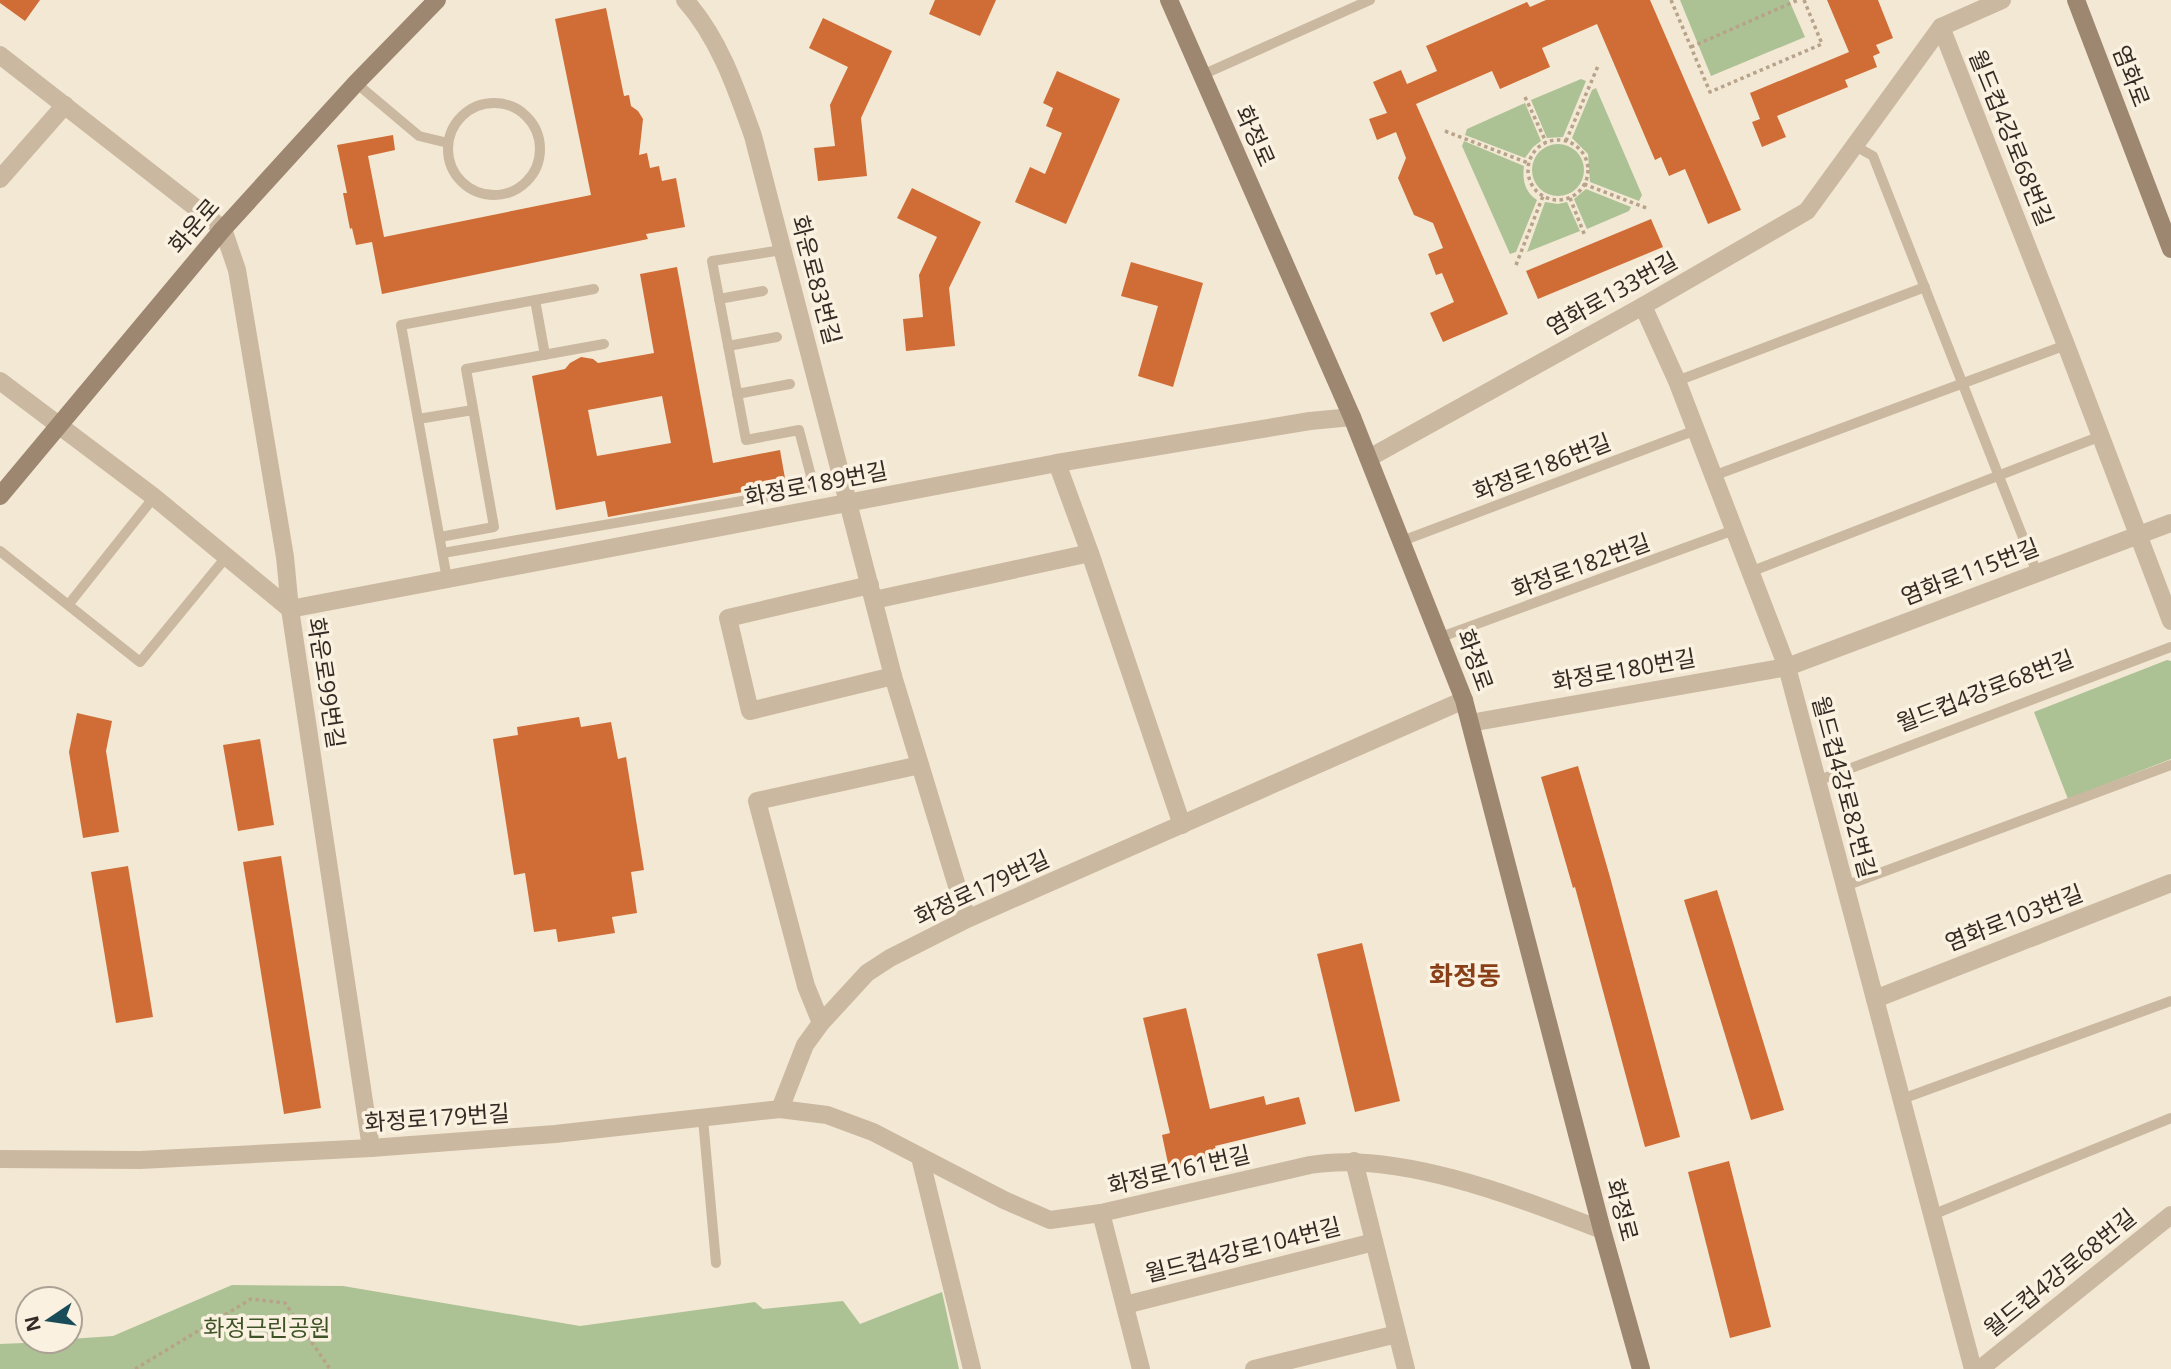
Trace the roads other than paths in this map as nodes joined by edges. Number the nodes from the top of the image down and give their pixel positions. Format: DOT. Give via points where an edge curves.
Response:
graph roads {
  1 [pos="437,0"];
  2 [pos="685,0"];
  3 [pos="1169,0"];
  4 [pos="1370,0"];
  5 [pos="2002,0"];
  6 [pos="2076,0"];
  7 [pos="1941,27"];
  8 [pos="0,55"];
  9 [pos="1202,75"];
  10 [pos="356,83"];
  11 [pos="65,105"];
  12 [pos="448,143"];
  13 [pos="1855,146"];
  14 [pos="0,179"];
  15 [pos="223,229"];
  16 [pos="2171,249"];
  17 [pos="782,250"];
  18 [pos="1925,286"];
  19 [pos="594,289"];
  20 [pos="763,291"];
  21 [pos="719,299"];
  22 [pos="535,300"];
  23 [pos="1643,306"];
  24 [pos="777,337"];
  25 [pos="604,344"];
  26 [pos="2066,345"];
  27 [pos="728,346"];
  28 [pos="545,355"];
  29 [pos="0,381"];
  30 [pos="1677,381"];
  31 [pos="1964,383"];
  32 [pos="790,384"];
  33 [pos="737,394"];
  34 [pos="473,410"];
  35 [pos="1352,417"];
  36 [pos="418,419"];
  37 [pos="58,425"];
  38 [pos="1696,430"];
  39 [pos="2101,436"];
  40 [pos="1369,458"];
  41 [pos="1057,463"];
  42 [pos="1713,475"];
  43 [pos="1999,475"];
  44 [pos="0,496"];
  45 [pos="154,497"];
  46 [pos="849,503"];
  47 [pos="2171,523"];
  48 [pos="1734,530"];
  49 [pos="2138,535"];
  50 [pos="440,537"];
  51 [pos="1402,541"];
  52 [pos="0,551"];
  53 [pos="1090,553"];
  54 [pos="443,554"];
  55 [pos="227,556"];
  56 [pos="1750,572"];
  57 [pos="2037,573"];
  58 [pos="447,579"];
  59 [pos="872,593"];
  60 [pos="69,604"];
  61 [pos="290,610"];
  62 [pos="2171,621"];
  63 [pos="1441,637"];
  64 [pos="2171,648"];
  65 [pos="1787,667"];
  66 [pos="893,677"];
  67 [pos="1464,700"];
  68 [pos="1470,723"];
  69 [pos="920,765"];
  70 [pos="2171,765"];
  71 [pos="1817,781"];
  72 [pos="1182,825"];
  73 [pos="2171,883"];
  74 [pos="1845,887"];
  75 [pos="967,919"];
  76 [pos="1875,999"];
  77 [pos="2171,1001"];
  78 [pos="821,1023"];
  79 [pos="1902,1099"];
  80 [pos="780,1109"];
  81 [pos="2171,1118"];
  82 [pos="703,1119"];
  83 [pos="371,1147"];
  84 [pos="920,1157"];
  85 [pos="0,1159"];
  86 [pos="1354,1161"];
  87 [pos="1101,1213"];
  88 [pos="1932,1215"];
  89 [pos="2171,1216"];
  90 [pos="1602,1230"];
  91 [pos="1374,1242"];
  92 [pos="716,1263"];
  93 [pos="1125,1305"];
  94 [pos="1397,1334"];
  95 [pos="972,1369"];
  96 [pos="1141,1369"];
  97 [pos="1254,1369"];
  98 [pos="1406,1369"];
  99 [pos="1640,1369"];
  100 [pos="1973,1369"];
  101 [pos="1980,1369"];
  1 -- 10 [label="street, 화운로"];
  2 -- 17 [label="street, 화운로83번길" via="734,83 753,136"];
  3 -- 9 [label="street, 화정로"];
  4 -- 9 [label="lane"];
  5 -- 7 [label="street"];
  6 -- 16 [label="street, 염화로"];
  7 -- 13 [label="street, 염화로133번길"];
  7 -- 26 [label="street, 월드컵4강로68번길"];
  8 -- 11 [label="street"];
  9 -- 35 [label="street, 화정로"];
  10 -- 12 [label="lane" via="419,136"];
  10 -- 15 [label="street, 화운로"];
  11 -- 14 [label="street"];
  11 -- 15 [label="street"];
  12 -- 12 [label="lane" via="449,159 465,186 495,196 524,186 540,159 540,143 530,119 508,105 481,104 469,110 459,119"];
  13 -- 18 [label="lane" via="1873,156"];
  13 -- 23 [label="street, 염화로133번길" via="1807,211"];
  15 -- 37 [label="street, 화운로"];
  15 -- 61 [label="street, 화운로99번길" via="237,270"];
  17 -- 21 [label="lane" via="712,261"];
  17 -- 46 [label="street, 화운로83번길"];
  18 -- 30 [label="lane"];
  18 -- 31 [label="lane"];
  19 -- 22 [label="lane"];
  20 -- 21 [label="lane"];
  21 -- 27 [label="lane"];
  22 -- 28 [label="lane"];
  22 -- 36 [label="lane" via="401,326"];
  23 -- 30 [label="street, 월드컵4강로82번길"];
  23 -- 40 [label="street, 염화로133번길"];
  24 -- 27 [label="lane"];
  25 -- 28 [label="lane"];
  26 -- 31 [label="lane"];
  26 -- 39 [label="street, 월드컵4강로68번길"];
  27 -- 33 [label="lane"];
  28 -- 34 [label="lane" via="466,369"];
  29 -- 37 [label="street"];
  30 -- 38 [label="street, 월드컵4강로82번길"];
  31 -- 42 [label="lane"];
  31 -- 43 [label="lane"];
  32 -- 33 [label="lane"];
  33 -- 54 [label="lane" via="746,440 799,430 811,476 806,488"];
  34 -- 36 [label="lane"];
  34 -- 50 [label="lane" via="494,527"];
  35 -- 40 [label="street, 화정로"];
  35 -- 41 [label="street, 화정로189번길"];
  36 -- 50 [label="lane"];
  37 -- 44 [label="street, 화운로"];
  37 -- 45 [label="street"];
  38 -- 42 [label="street, 월드컵4강로82번길"];
  38 -- 51 [label="lane, 화정로186번길"];
  39 -- 43 [label="lane"];
  39 -- 49 [label="street, 월드컵4강로68번길"];
  40 -- 51 [label="street, 화정로"];
  41 -- 46 [label="street, 화정로189번길"];
  41 -- 53 [label="street"];
  42 -- 48 [label="street, 월드컵4강로82번길"];
  43 -- 56 [label="lane"];
  43 -- 57 [label="lane"];
  45 -- 55 [label="street"];
  45 -- 60 [label="lane"];
  46 -- 58 [label="street, 화정로189번길"];
  46 -- 59 [label="street, 화운로83번길"];
  47 -- 49 [label="street, 염화로115번길"];
  48 -- 56 [label="street, 월드컵4강로82번길"];
  48 -- 63 [label="lane, 화정로182번길"];
  49 -- 57 [label="street, 염화로115번길"];
  49 -- 62 [label="street, 월드컵4강로68번길"];
  50 -- 54 [label="lane"];
  51 -- 63 [label="street, 화정로"];
  52 -- 60 [label="lane"];
  53 -- 59 [label="street"];
  53 -- 72 [label="street"];
  54 -- 58 [label="lane"];
  55 -- 60 [label="lane" via="140,662"];
  55 -- 61 [label="street"];
  56 -- 65 [label="street, 월드컵4강로82번길"];
  57 -- 65 [label="street, 염화로115번길"];
  58 -- 61 [label="street, 화정로189번길"];
  59 -- 66 [label="street, 화운로83번길"];
  59 -- 66 [label="street" via="728,618 750,711"];
  61 -- 83 [label="street, 화운로99번길"];
  63 -- 67 [label="street, 화정로"];
  64 -- 71 [label="lane, 월드컵4강로68번길"];
  65 -- 68 [label="street, 화정로180번길"];
  65 -- 71 [label="street, 월드컵4강로82번길"];
  66 -- 69 [label="street, 화운로83번길"];
  67 -- 68 [label="street, 화정로"];
  67 -- 72 [label="street, 화정로179번길"];
  68 -- 90 [label="street, 화정로"];
  69 -- 75 [label="street, 화운로83번길"];
  69 -- 78 [label="street" via="757,801 806,986"];
  70 -- 74 [label="lane"];
  71 -- 74 [label="street, 월드컵4강로82번길"];
  72 -- 75 [label="street, 화정로179번길"];
  73 -- 76 [label="street, 염화로103번길"];
  74 -- 76 [label="street, 월드컵4강로82번길"];
  75 -- 78 [label="street, 화정로179번길" via="867,973"];
  76 -- 79 [label="street, 월드컵4강로82번길"];
  77 -- 79 [label="lane"];
  78 -- 80 [label="street, 화정로179번길" via="805,1045"];
  79 -- 88 [label="street, 월드컵4강로82번길"];
  80 -- 82 [label="street, 화정로179번길"];
  80 -- 84 [label="street, 화정로161번길" via="827,1115"];
  81 -- 88 [label="lane"];
  82 -- 83 [label="street, 화정로179번길"];
  82 -- 92 [label="lane"];
  83 -- 85 [label="street, 화정로179번길" via="140,1160"];
  84 -- 87 [label="street, 화정로161번길" via="1050,1220"];
  84 -- 95 [label="street"];
  86 -- 87 [label="street, 화정로161번길" via="1310,1165"];
  86 -- 90 [label="street, 화정로161번길" via="1439,1175"];
  86 -- 91 [label="street, 월드컵4강로104번길"];
  87 -- 93 [label="street"];
  88 -- 100 [label="street, 월드컵4강로82번길"];
  89 -- 101 [label="street, 월드컵4강로68번길"];
  90 -- 99 [label="street, 화정로"];
  91 -- 93 [label="street, 월드컵4강로104번길"];
  91 -- 94 [label="street, 월드컵4강로104번길"];
  93 -- 96 [label="street"];
  94 -- 97 [label="street"];
  94 -- 98 [label="street, 월드컵4강로104번길"];
}
